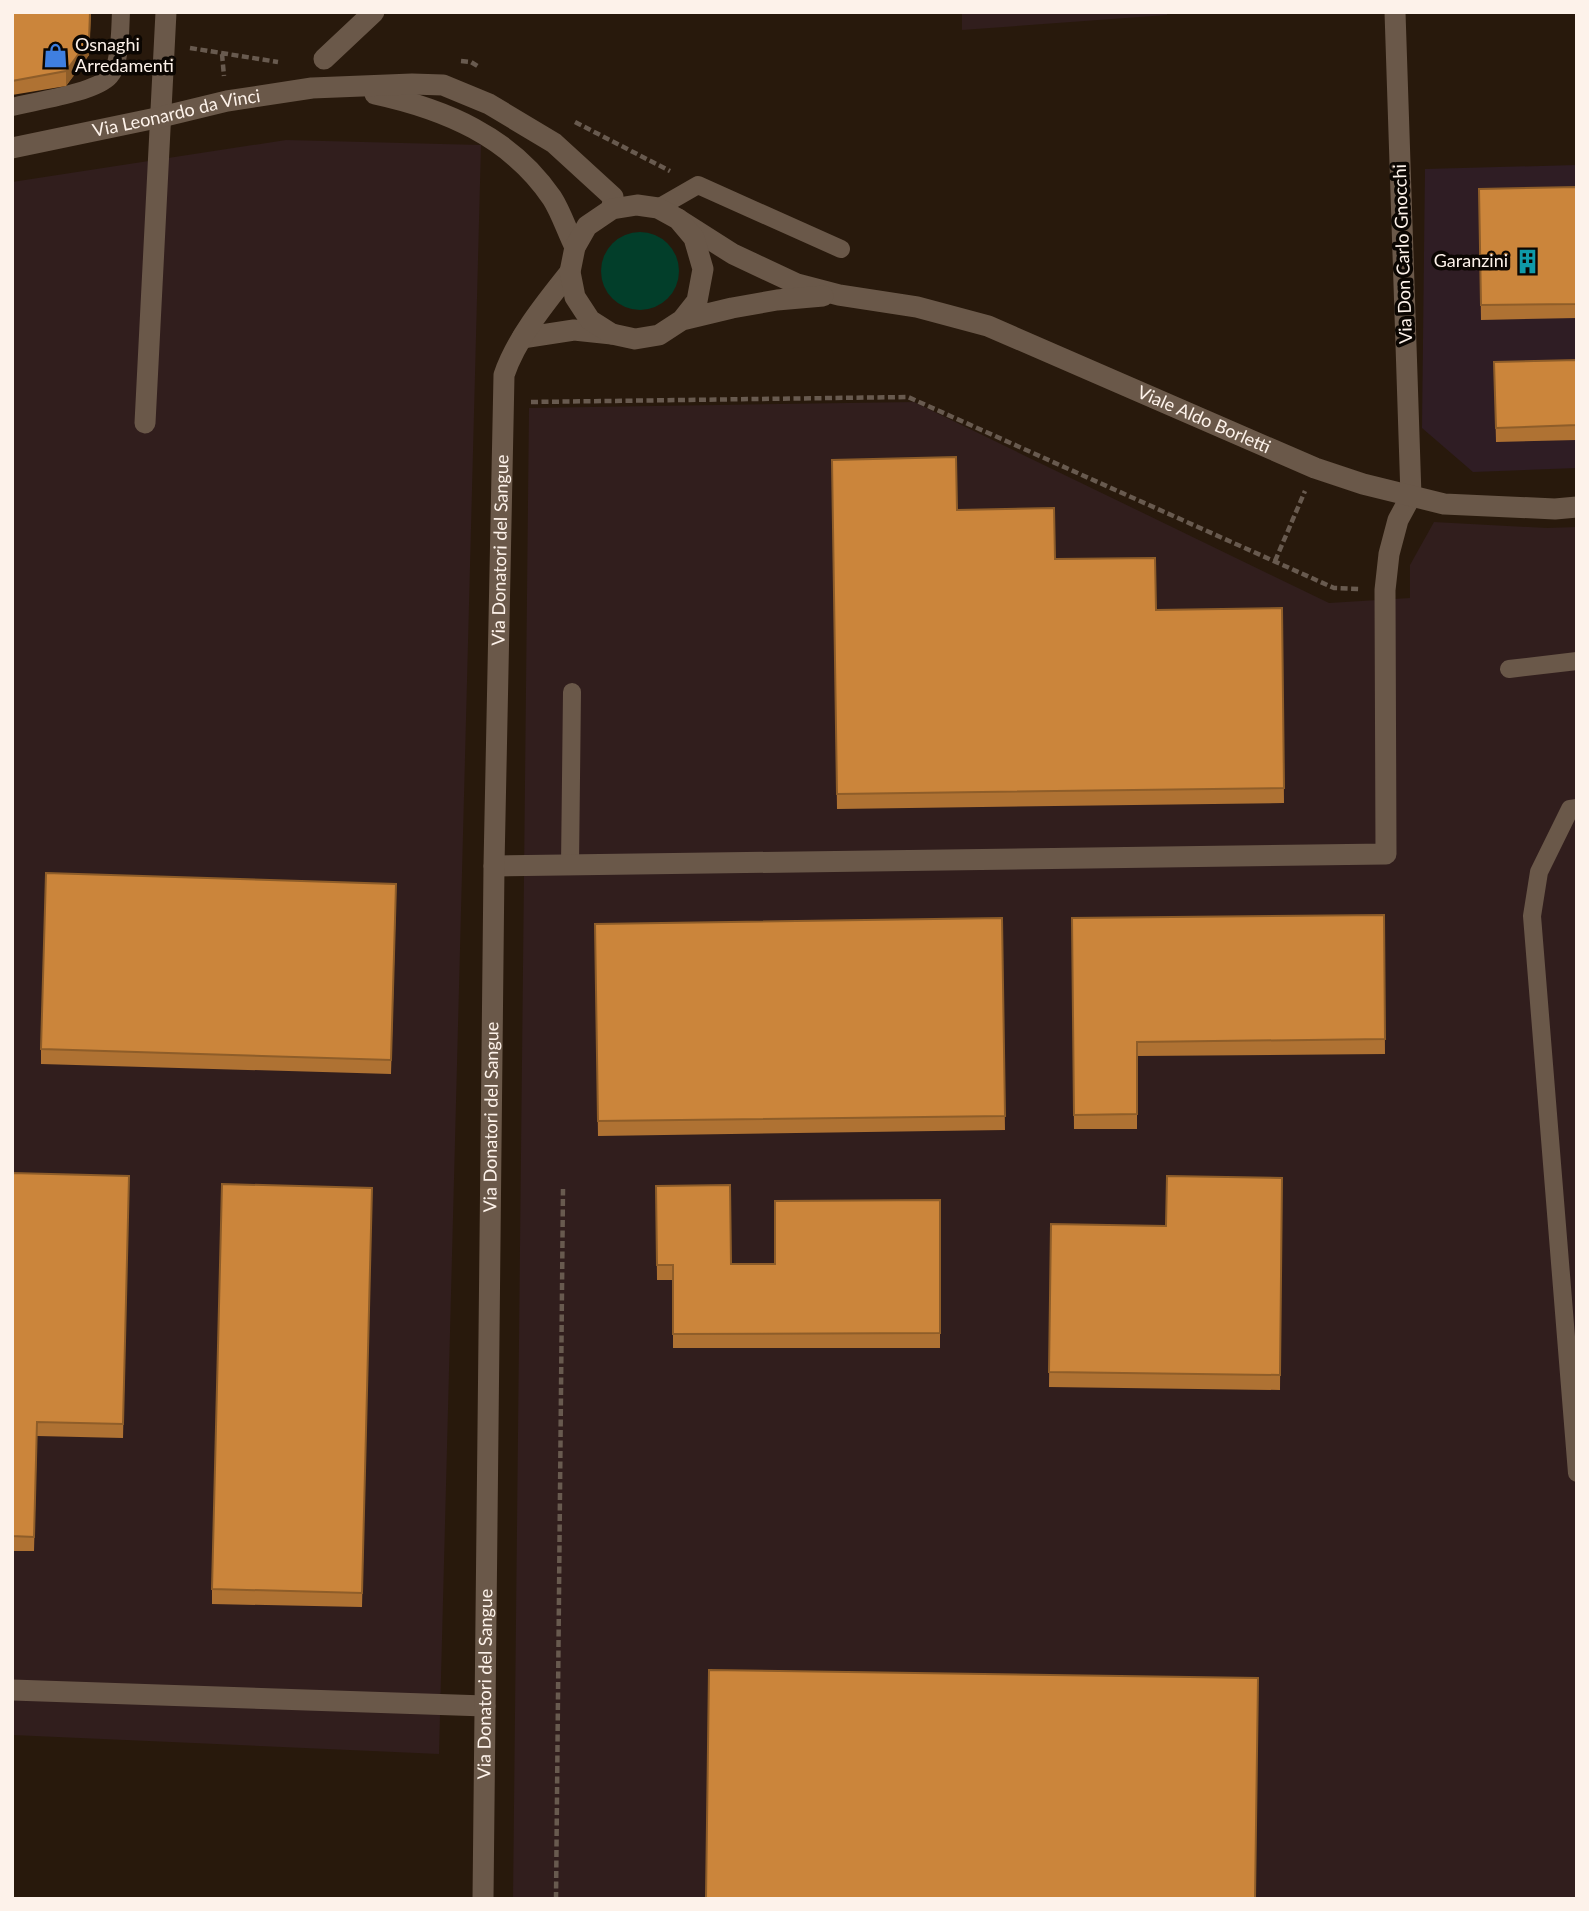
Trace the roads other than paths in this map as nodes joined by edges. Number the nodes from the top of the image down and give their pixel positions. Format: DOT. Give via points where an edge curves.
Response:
graph roads {
  1 [pos="121,12"];
  2 [pos="166,12"];
  3 [pos="374,12"];
  4 [pos="1395,12"];
  5 [pos="324,59"];
  6 [pos="342,86"];
  7 [pos="12,107"];
  8 [pos="161,117"];
  9 [pos="12,148"];
  10 [pos="657,208"];
  11 [pos="612,209"];
  12 [pos="678,219"];
  13 [pos="575,247"];
  14 [pos="841,248"];
  15 [pos="570,272"];
  16 [pos="839,295"];
  17 [pos="682,320"];
  18 [pos="612,334"];
  19 [pos="522,338"];
  20 [pos="145,423"];
  21 [pos="1411,496"];
  22 [pos="1577,507"];
  23 [pos="1577,661"];
  24 [pos="1509,669"];
  25 [pos="572,692"];
  26 [pos="1577,808"];
  27 [pos="570,865"];
  28 [pos="494,866"];
  29 [pos="1577,1473"];
  30 [pos="12,1690"];
  31 [pos="485,1706"];
  32 [pos="483,1899"];
  1 -- 7 [label="lane" via="119,54 111,76 89,89"];
  2 -- 8 [label="street"];
  3 -- 5 [label="street"];
  4 -- 21 [label="street, Via Don Carlo Gnocchi"];
  6 -- 8 [label="street, Via Leonardo da Vinci" via="227,101"];
  6 -- 11 [label="street, Via Leonardo da Vinci" via="443,85 489,104 554,143 613,197"];
  6 -- 13 [label="street, Via Leonardo da Vinci" via="402,100 487,134 547,192"];
  8 -- 9 [label="street, Via Leonardo da Vinci"];
  8 -- 20 [label="street"];
  10 -- 11 [label="street"];
  10 -- 12 [label="street"];
  10 -- 14 [label="lane" via="698,185"];
  11 -- 13 [label="street" via="587,226"];
  12 -- 16 [label="street, Viale Aldo Borletti" via="733,254 797,284"];
  12 -- 17 [label="street" via="694,238 703,269 697,301"];
  13 -- 15 [label="street"];
  15 -- 18 [label="street" via="575,297 590,320"];
  15 -- 19 [label="street, Via Donatori del Sangue"];
  16 -- 17 [label="street, Viale Aldo Borletti" via="776,300"];
  16 -- 21 [label="street, Viale Aldo Borletti" via="918,307 988,326 1315,468"];
  17 -- 18 [label="street" via="659,335 635,339"];
  18 -- 19 [label="street" via="574,330"];
  19 -- 28 [label="street, Via Donatori del Sangue" via="504,375"];
  21 -- 22 [label="street, Viale Aldo Borletti" via="1444,504"];
  21 -- 27 [label="street" via="1398,520 1385,590 1387,853"];
  23 -- 24 [label="lane"];
  25 -- 27 [label="lane"];
  26 -- 29 [label="lane" via="1570,809 1539,872 1532,916"];
  27 -- 28 [label="street"];
  28 -- 31 [label="street, Via Donatori del Sangue"];
  30 -- 31 [label="street"];
  31 -- 32 [label="street, Via Donatori del Sangue"];
}
